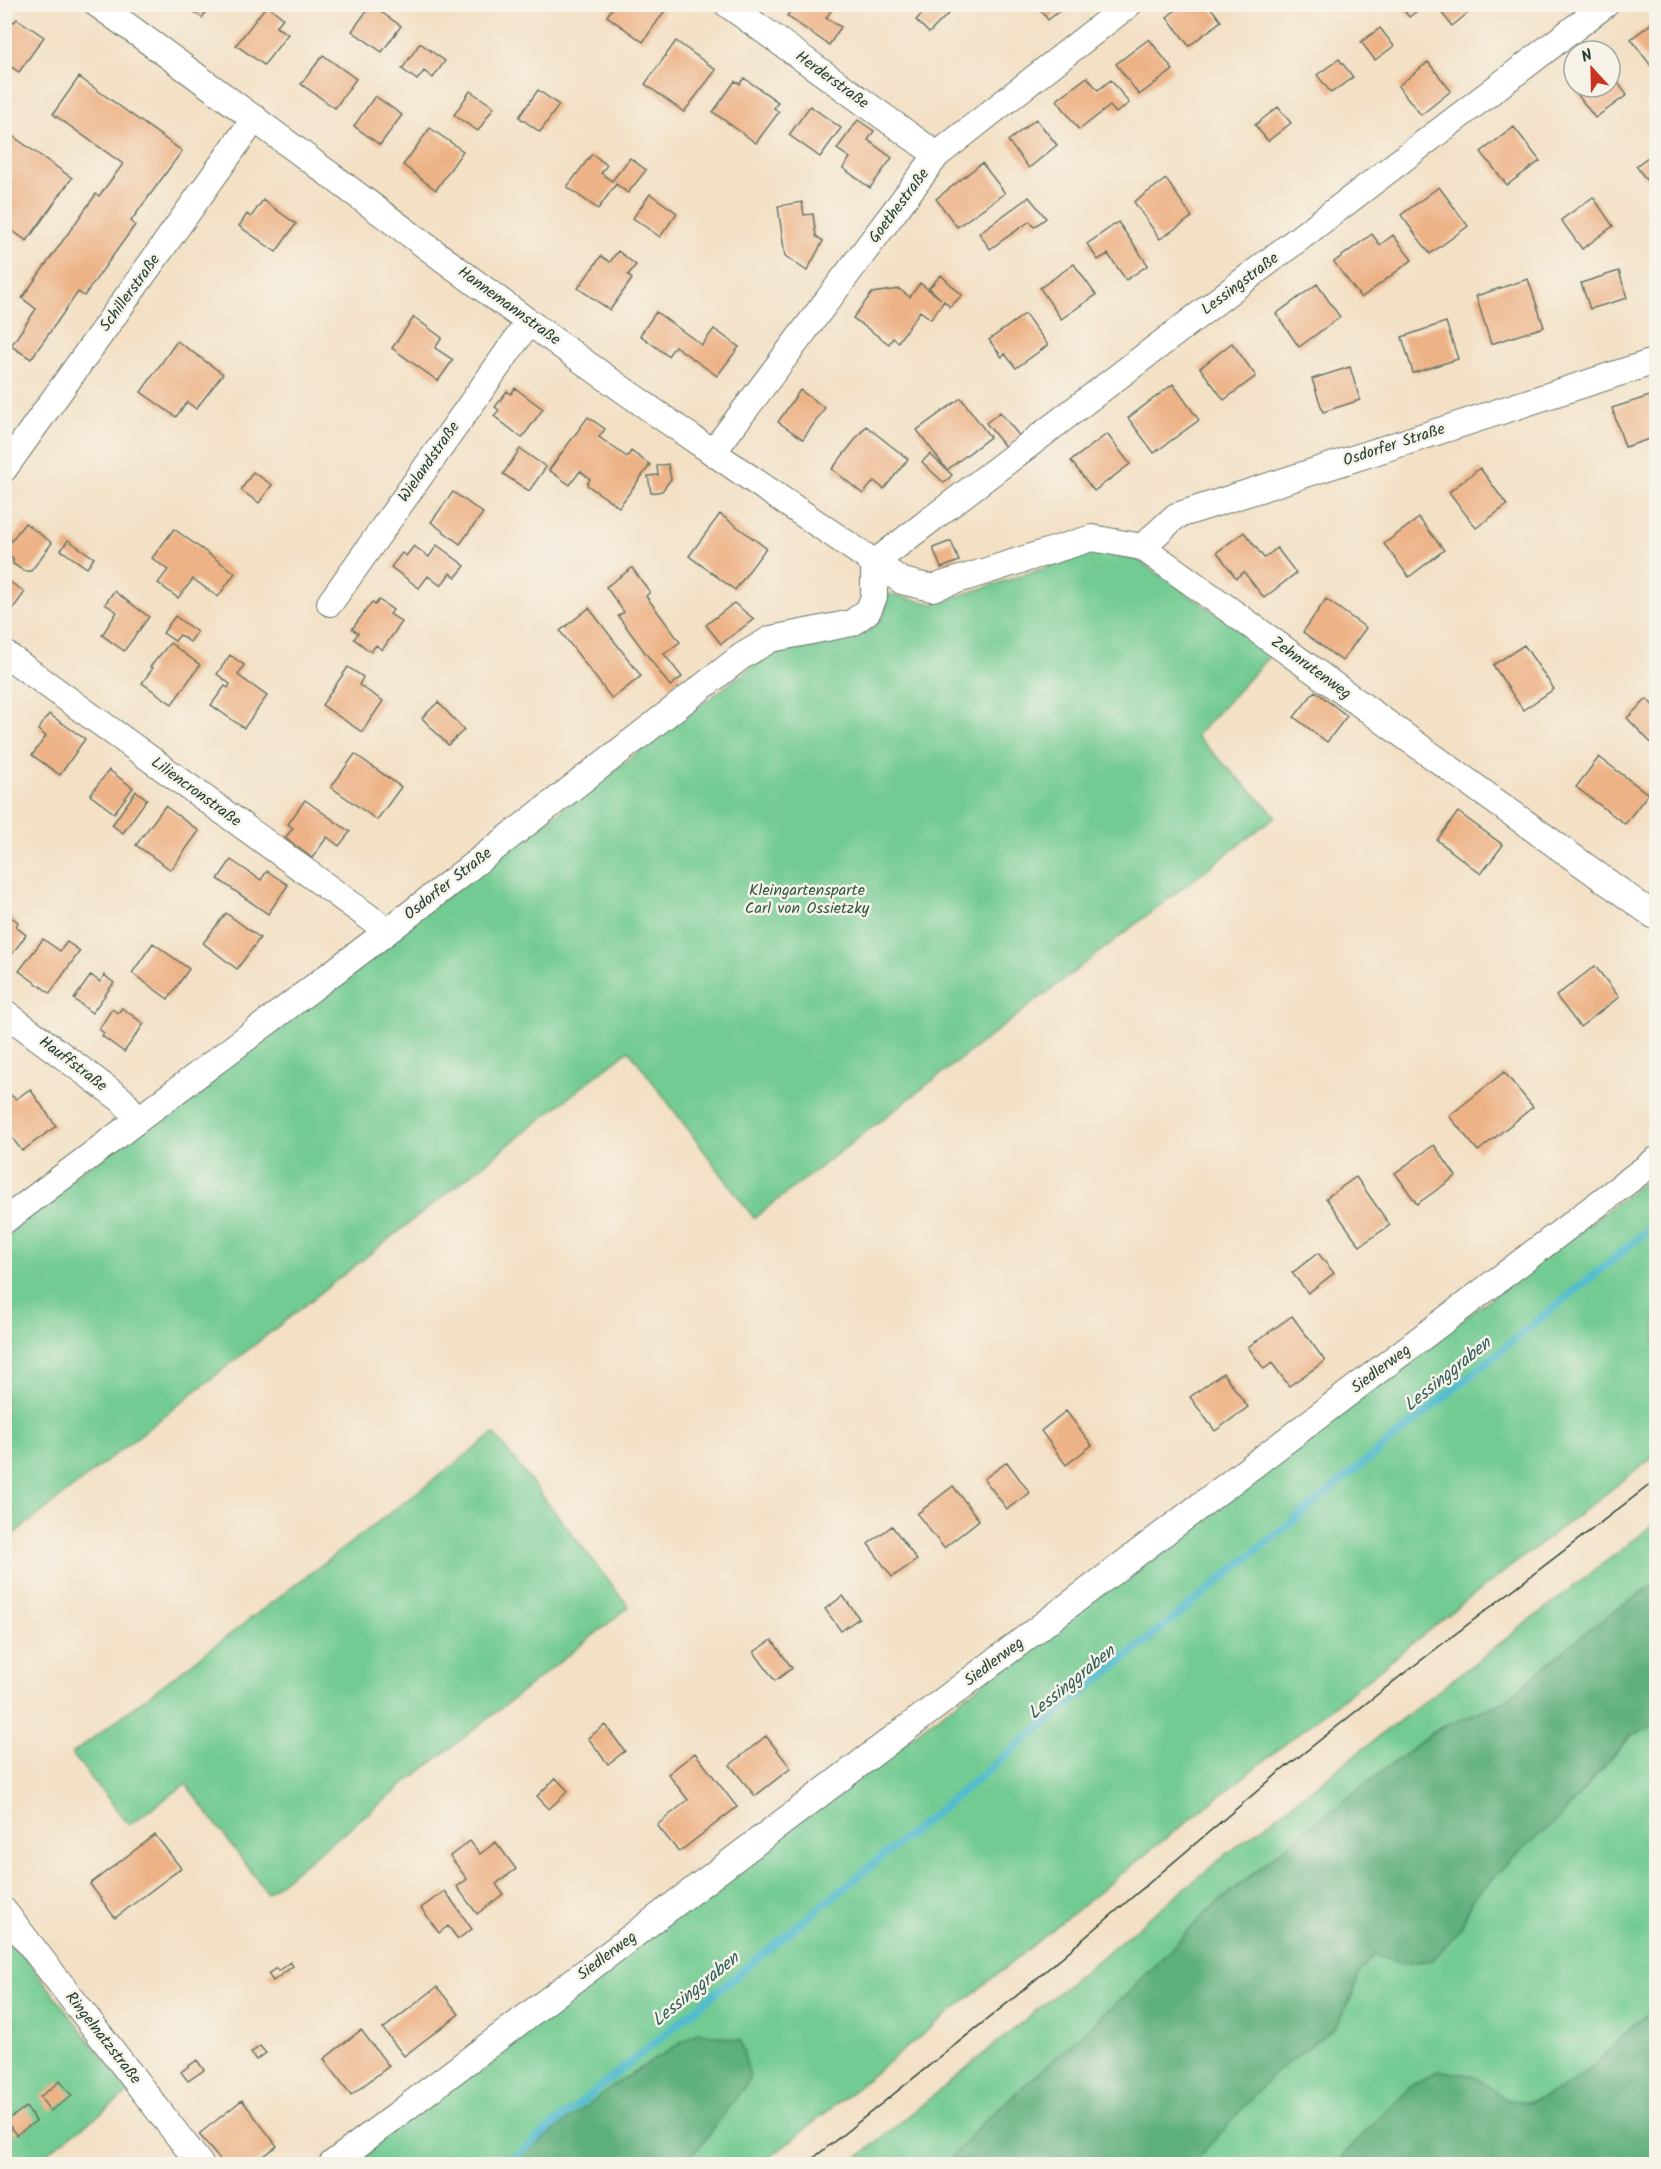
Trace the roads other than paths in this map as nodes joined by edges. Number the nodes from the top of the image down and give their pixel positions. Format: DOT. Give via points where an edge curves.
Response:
graph roads {
  1 [pos="97,4"];
  2 [pos="727,4"];
  3 [pos="1129,4"];
  4 [pos="1606,4"];
  5 [pos="255,118"];
  6 [pos="938,155"];
  7 [pos="529,322"];
  8 [pos="1656,361"];
  9 [pos="713,452"];
  10 [pos="4,469"];
  11 [pos="1142,547"];
  12 [pos="874,563"];
  13 [pos="932,588"];
  14 [pos="330,603"];
  15 [pos="4,653"];
  16 [pos="1656,917"];
  17 [pos="388,931"];
  18 [pos="4,1012"];
  19 [pos="138,1119"];
  20 [pos="1656,1160"];
  21 [pos="4,1221"];
  22 [pos="4,1911"];
  23 [pos="200,2164"];
  24 [pos="332,2164"];
  1 -- 5 [label="street, Hannemannstraße"];
  2 -- 6 [label="street, Herderstraße"];
  3 -- 6 [label="street, Goethestraße"];
  4 -- 12 [label="street, Lessingstraße"];
  5 -- 7 [label="street, Hannemannstraße"];
  5 -- 10 [label="street, Schillerstraße"];
  6 -- 9 [label="street, Goethestraße"];
  7 -- 9 [label="street, Hannemannstraße"];
  7 -- 14 [label="street, Wielandstraße"];
  8 -- 11 [label="street, Osdorfer Straße" via="1176,516"];
  9 -- 12 [label="street, Hannemannstraße"];
  11 -- 13 [label="street, Zehnrutenweg" via="1092,538"];
  11 -- 16 [label="street, Zehnrutenweg"];
  12 -- 13 [label="street, Hannemannstraße" via="902,582"];
  12 -- 17 [label="street, Osdorfer Straße" via="873,597 868,610 852,622 771,639 742,656"];
  15 -- 17 [label="street, Liliencronstraße"];
  17 -- 19 [label="street, Osdorfer Straße"];
  18 -- 19 [label="street, Hauffstraße" via="122,1100"];
  19 -- 21 [label="street, Osdorfer Straße"];
  20 -- 24 [label="street, Siedlerweg"];
  22 -- 23 [label="street, Ringelnatzstraße"];
}
